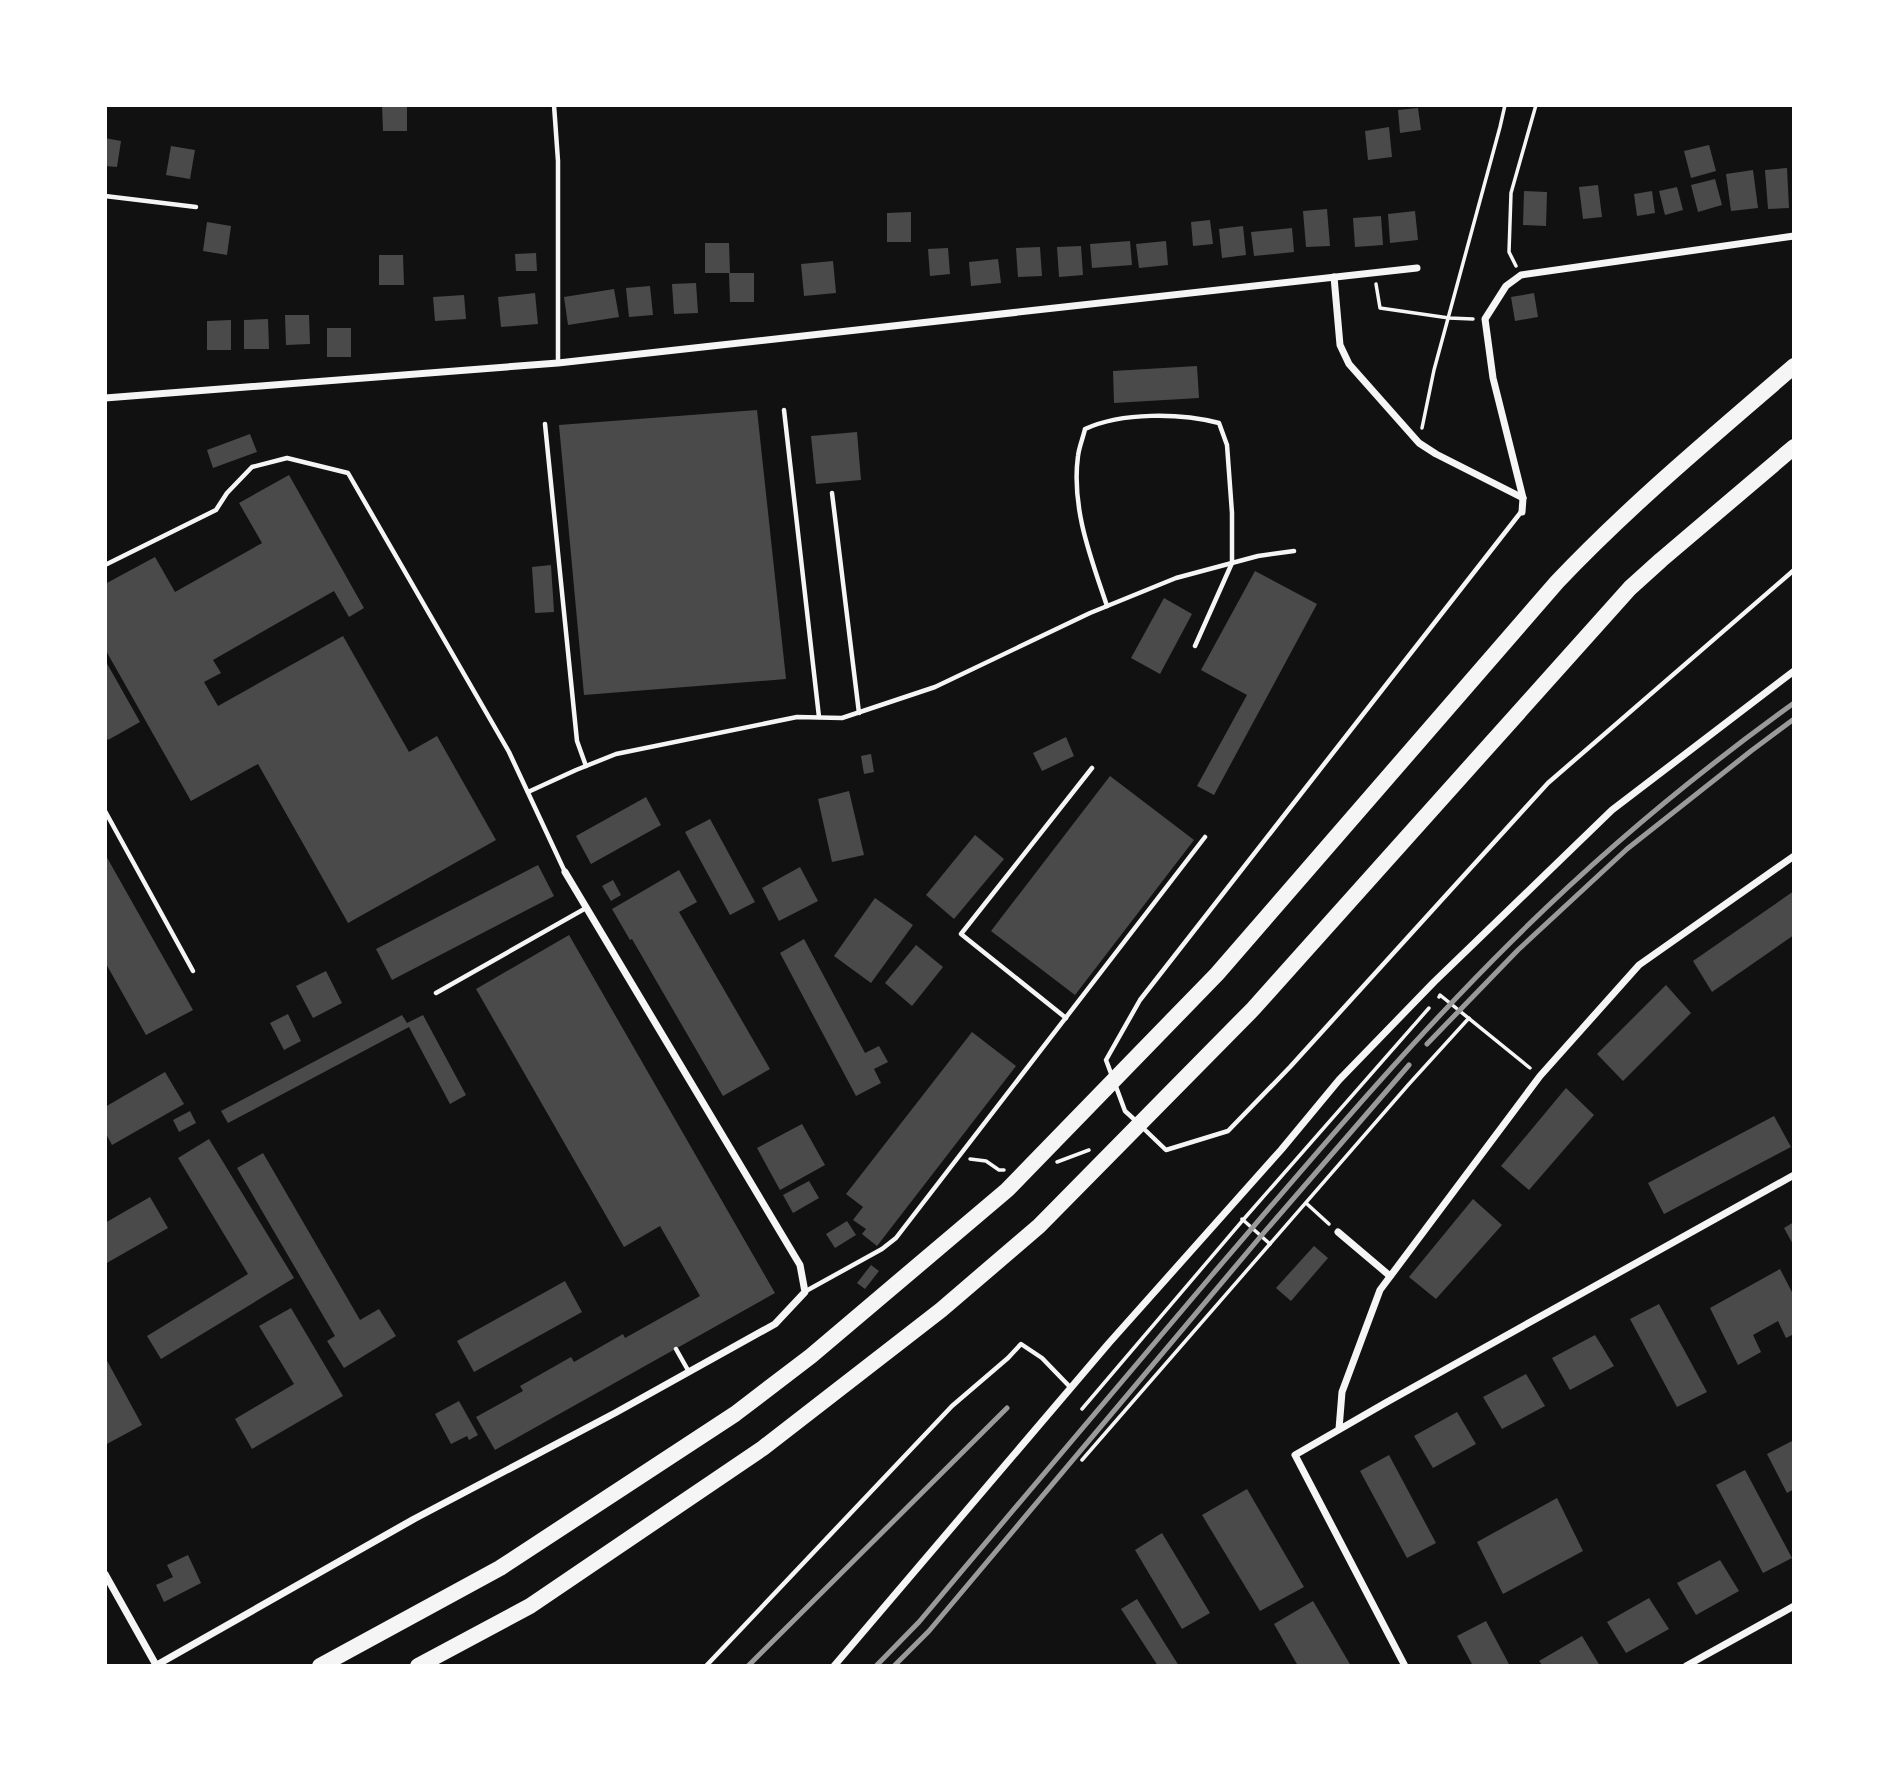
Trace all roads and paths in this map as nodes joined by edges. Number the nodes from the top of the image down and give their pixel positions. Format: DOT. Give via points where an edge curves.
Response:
graph roads {
  1 [pos="554,105"];
  2 [pos="1505,105"];
  3 [pos="1536,105"];
  4 [pos="105,196"];
  5 [pos="196,207"];
  6 [pos="1794,236"];
  7 [pos="1417,268"];
  8 [pos="1374,273"];
  9 [pos="1521,275"];
  10 [pos="1334,278"];
  11 [pos="1448,318"];
  12 [pos="1485,319"];
  13 [pos="558,363"];
  14 [pos="1794,366"];
  15 [pos="105,398"];
  16 [pos="785,410"];
  17 [pos="545,424"];
  18 [pos="1419,443"];
  19 [pos="1794,447"];
  20 [pos="832,493"];
  21 [pos="1524,498"];
  22 [pos="1522,512"];
  23 [pos="1294,551"];
  24 [pos="1233,563"];
  25 [pos="105,565"];
  26 [pos="1794,570"];
  27 [pos="1107,606"];
  28 [pos="1195,646"];
  29 [pos="1794,671"];
  30 [pos="859,713"];
  31 [pos="818,717"];
  32 [pos="586,766"];
  33 [pos="1092,768"];
  34 [pos="528,792"];
  35 [pos="105,811"];
  36 [pos="1205,837"];
  37 [pos="1794,856"];
  38 [pos="565,872"];
  39 [pos="586,908"];
  40 [pos="193,971"];
  41 [pos="436,993"];
  42 [pos="1066,1018"];
  43 [pos="1469,1018"];
  44 [pos="1540,1076"];
  45 [pos="1091,1149"];
  46 [pos="986,1161"];
  47 [pos="1046,1164"];
  48 [pos="1011,1169"];
  49 [pos="1794,1175"];
  50 [pos="1306,1203"];
  51 [pos="1230,1208"];
  52 [pos="1243,1220"];
  53 [pos="1338,1232"];
  54 [pos="1270,1244"];
  55 [pos="1390,1276"];
  56 [pos="805,1292"];
  57 [pos="676,1349"];
  58 [pos="688,1372"];
  59 [pos="1071,1388"];
  60 [pos="1082,1409"];
  61 [pos="1339,1429"];
  62 [pos="1082,1460"];
  63 [pos="105,1574"];
  64 [pos="1794,1606"];
  65 [pos="156,1666"];
  66 [pos="320,1666"];
  67 [pos="418,1666"];
  68 [pos="706,1666"];
  69 [pos="834,1666"];
  70 [pos="1405,1666"];
  71 [pos="1686,1666"];
  1 -- 13 [label="lane"];
  2 -- 11 [label="path"];
  3 -- 9 [label="path" via="1511,193 1509,252"];
  4 -- 5 [label="lane"];
  6 -- 9 [label="street"];
  7 -- 8 [label="street"];
  8 -- 10 [label="street"];
  8 -- 11 [label="path" via="1380,308"];
  9 -- 12 [label="street" via="1506,286"];
  10 -- 13 [label="street"];
  10 -- 18 [label="street" via="1340,345 1349,364"];
  11 -- 12 [label="path"];
  11 -- 18 [label="path"];
  12 -- 21 [label="street" via="1493,378"];
  13 -- 15 [label="street"];
  14 -- 66 [label="main road" via="1588,549 1217,974 1007,1190 811,1356 735,1414 500,1568"];
  16 -- 31 [label="lane"];
  17 -- 32 [label="lane" via="577,741"];
  18 -- 21 [label="street"];
  19 -- 67 [label="main road" via="1630,588 1254,1009 1039,1226 941,1310 763,1448 530,1606"];
  20 -- 30 [label="lane"];
  21 -- 22 [label="street"];
  22 -- 26 [label="lane" via="1140,1000 1106,1060 1125,1111 1166,1150 1228,1131 1548,783"];
  23 -- 24 [label="lane"];
  24 -- 27 [label="lane" via="1176,578"];
  24 -- 27 [label="lane" via="1227,445 1219,423 1195,417 1101,422 1085,429 1078,456 1077,501"];
  24 -- 28 [label="lane"];
  25 -- 34 [label="lane" via="216,510 253,467 287,458 348,472"];
  27 -- 30 [label="lane" via="935,687"];
  29 -- 51 [label="street" via="1612,810 1358,1060"];
  30 -- 31 [label="lane"];
  31 -- 32 [label="lane" via="797,717 616,754"];
  32 -- 34 [label="lane"];
  33 -- 42 [label="lane" via="961,934"];
  34 -- 38 [label="lane"];
  35 -- 40 [label="lane"];
  36 -- 42 [label="lane"];
  37 -- 44 [label="street" via="1639,965"];
  38 -- 39 [label="street"];
  39 -- 41 [label="lane"];
  39 -- 56 [label="street" via="800,1265"];
  42 -- 56 [label="lane" via="896,1238"];
  43 -- 44 [label="path"];
  43 -- 50 [label="path"];
  43 -- 52 [label="path" via="1440,995"];
  44 -- 55 [label="street"];
  45 -- 47 [label="path"];
  46 -- 48 [label="path" via="999,1171"];
  49 -- 61 [label="street"];
  50 -- 53 [label="path"];
  50 -- 54 [label="path"];
  51 -- 52 [label="path"];
  51 -- 59 [label="street"];
  52 -- 54 [label="path"];
  52 -- 60 [label="path"];
  53 -- 55 [label="street"];
  54 -- 62 [label="path"];
  55 -- 61 [label="street" via="1380,1290 1342,1392"];
  56 -- 58 [label="street" via="775,1324"];
  57 -- 58 [label="lane"];
  58 -- 65 [label="street"];
  59 -- 68 [label="lane" via="1021,1344 952,1406"];
  59 -- 69 [label="street"];
  61 -- 70 [label="street" via="1295,1455"];
  63 -- 65 [label="street"];
  64 -- 71 [label="street"];
}
